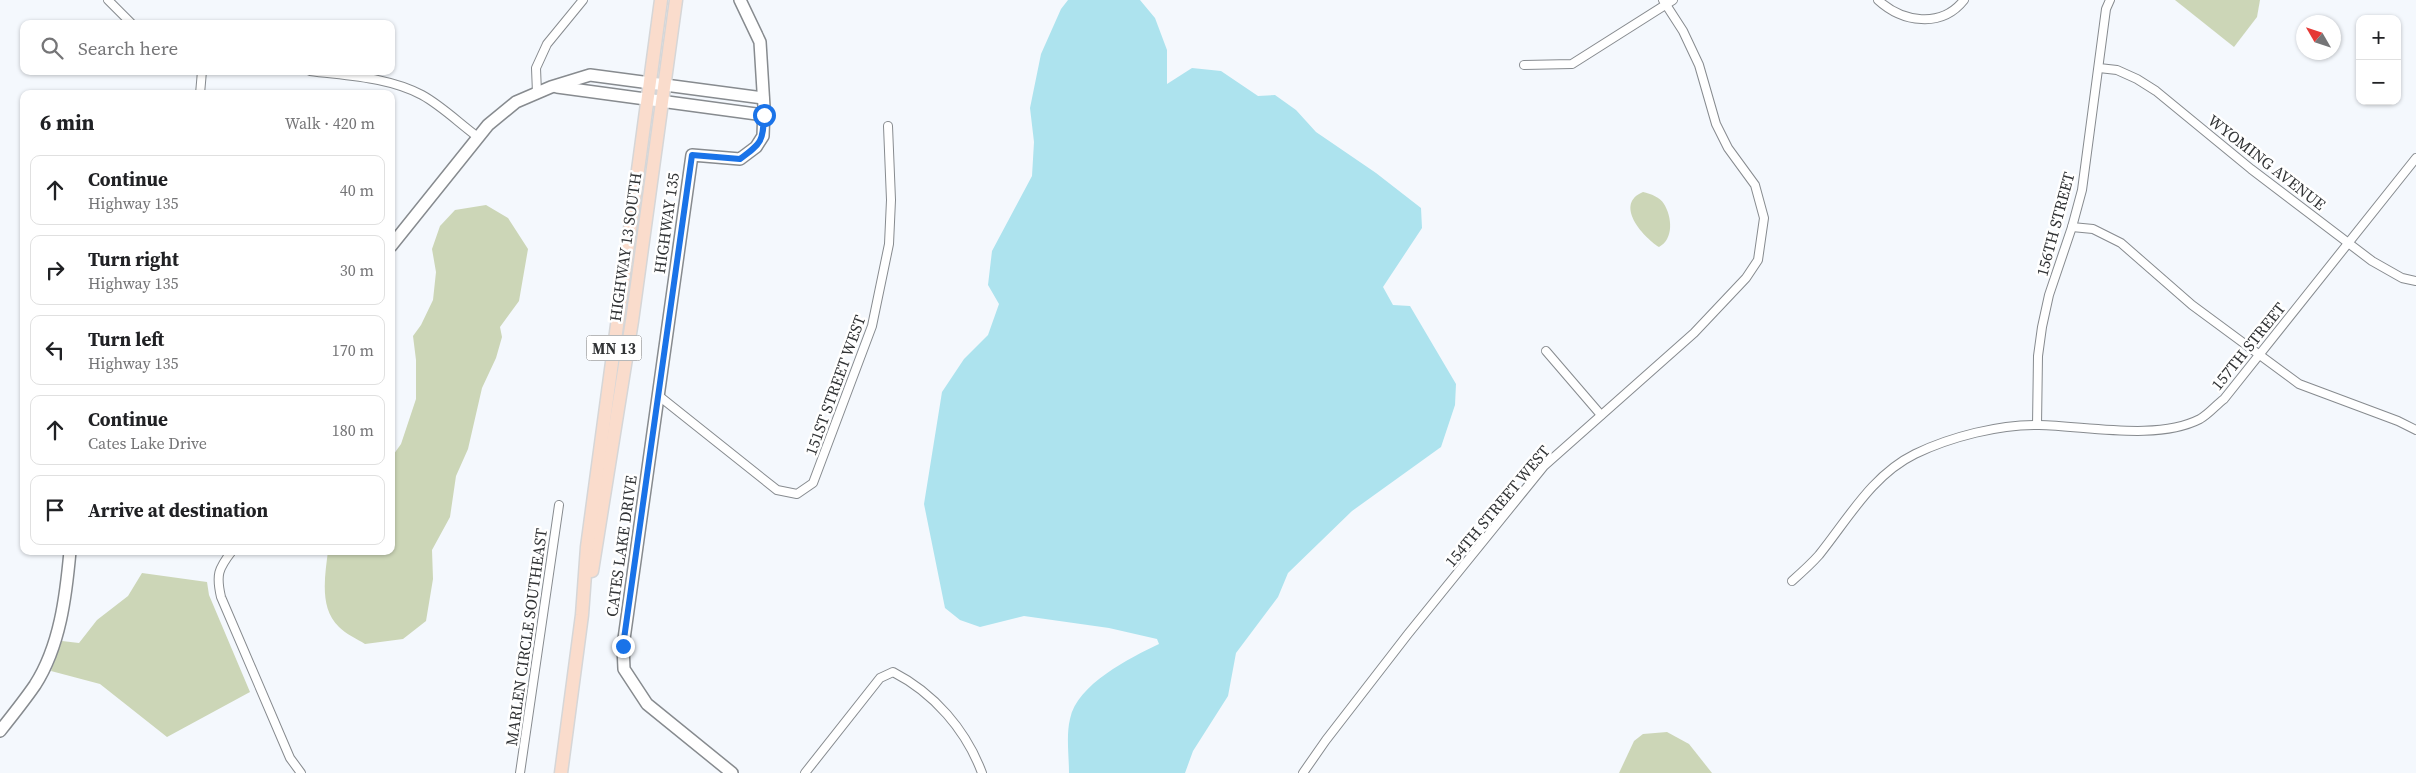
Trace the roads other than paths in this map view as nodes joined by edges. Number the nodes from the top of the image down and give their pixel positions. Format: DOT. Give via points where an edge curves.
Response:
graph roads {
  1 [pos="108,0"];
  2 [pos="582,0"];
  3 [pos="661,0"];
  4 [pos="676,0"];
  5 [pos="740,0"];
  6 [pos="1878,0"];
  7 [pos="1964,0"];
  8 [pos="2110,0"];
  9 [pos="1668,2"];
  10 [pos="128,20"];
  11 [pos="1524,65"];
  12 [pos="2100,68"];
  13 [pos="202,75"];
  14 [pos="348,75"];
  15 [pos="650,81"];
  16 [pos="665,83"];
  17 [pos="551,87"];
  18 [pos="200,90"];
  19 [pos="537,93"];
  20 [pos="763,98"];
  21 [pos="648,99"];
  22 [pos="662,102"];
  23 [pos="764,115"];
  24 [pos="888,126"];
  25 [pos="478,137"];
  26 [pos="2416,158"];
  27 [pos="2072,227"];
  28 [pos="395,241"];
  29 [pos="2348,243"];
  30 [pos="2416,281"];
  31 [pos="1546,350"];
  32 [pos="2258,354"];
  33 [pos="660,396"];
  34 [pos="1601,415"];
  35 [pos="2037,425"];
  36 [pos="2416,430"];
  37 [pos="558,504"];
  38 [pos="70,555"];
  39 [pos="229,555"];
  40 [pos="1792,581"];
  41 [pos="582,615"];
  42 [pos="0,731"];
  43 [pos="301,773"];
  44 [pos="520,773"];
  45 [pos="561,773"];
  46 [pos="732,773"];
  47 [pos="805,773"];
  48 [pos="982,773"];
  49 [pos="1303,773"];
  1 -- 10 [label="street"];
  2 -- 19 [label="street" via="547,44 536,68"];
  3 -- 15 [label="main road, HIGHWAY 13 SOUTH / MN 13"];
  4 -- 16 [label="main road, HIGHWAY 13 SOUTH / MN 13"];
  5 -- 20 [label="street, HIGHWAY 135" via="760,42"];
  6 -- 7 [label="street" via="1890,11 1910,19 1929,20 1957,8"];
  8 -- 12 [label="street, 156TH STREET" via="2106,9"];
  9 -- 11 [label="street" via="1572,64"];
  9 -- 34 [label="street, 154TH STREET WEST" via="1699,65 1716,124 1728,148 1755,185 1764,218 1758,260 1746,278 1694,333"];
  12 -- 27 [label="street, 156TH STREET" via="2082,190"];
  12 -- 29 [label="street, WYOMING AVENUE" via="2117,70 2156,91"];
  13 -- 18 [label="street"];
  14 -- 25 [label="street" via="377,78 423,96"];
  15 -- 16 [label="street"];
  15 -- 17 [label="street" via="590,74"];
  15 -- 21 [label="main road, HIGHWAY 13 SOUTH / MN 13"];
  16 -- 20 [label="street"];
  16 -- 22 [label="main road, HIGHWAY 13 SOUTH / MN 13"];
  17 -- 19 [label="street"];
  17 -- 21 [label="street"];
  19 -- 25 [label="street" via="516,102"];
  20 -- 23 [label="street, HIGHWAY 135"];
  21 -- 22 [label="street"];
  21 -- 41 [label="main road, HIGHWAY 13 SOUTH / MN 13" via="587,547"];
  22 -- 23 [label="street"];
  22 -- 41 [label="main road, HIGHWAY 13 SOUTH / MN 13" via="597,549"];
  23 -- 33 [label="street, HIGHWAY 135" via="763,136 756,147 740,159 692,155"];
  24 -- 33 [label="street, 151ST STREET WEST" via="889,244 872,326 813,483 797,494 777,490"];
  25 -- 28 [label="street"];
  26 -- 29 [label="street, 157TH STREET"];
  27 -- 32 [label="street" via="2092,229 2121,243 2192,305"];
  27 -- 35 [label="street, 156TH STREET" via="2042,327 2038,356"];
  29 -- 30 [label="street, WYOMING AVENUE" via="2386,271"];
  29 -- 32 [label="street, 157TH STREET"];
  31 -- 34 [label="street"];
  32 -- 35 [label="street, 157TH STREET" via="2224,399 2202,418 2177,427 2156,431"];
  32 -- 36 [label="street" via="2304,386"];
  33 -- 46 [label="street, CATES LAKE DRIVE" via="623,646 624,669 647,704"];
  34 -- 49 [label="street, 154TH STREET WEST" via="1544,466 1402,642"];
  35 -- 40 [label="street, 157TH STREET" via="1952,438 1914,454 1873,486 1818,556"];
  37 -- 44 [label="street, MARLEN CIRCLE SOUTHEAST"];
  38 -- 42 [label="street" via="66,594 55,640 36,684"];
  39 -- 43 [label="street" via="219,567 221,597 290,758"];
  41 -- 45 [label="main road, HIGHWAY 13 SOUTH / MN 13"];
  47 -- 48 [label="street" via="880,678 894,672 948,714 974,750"];
}
